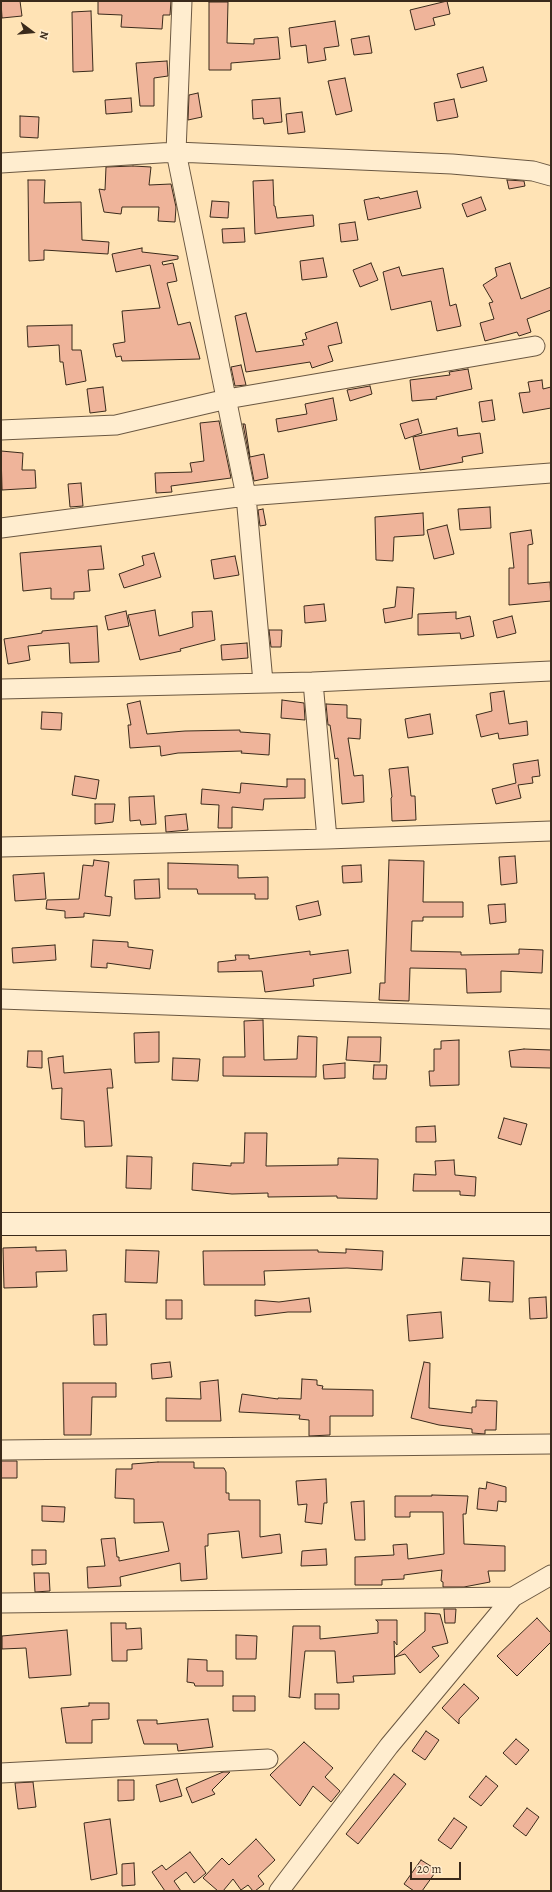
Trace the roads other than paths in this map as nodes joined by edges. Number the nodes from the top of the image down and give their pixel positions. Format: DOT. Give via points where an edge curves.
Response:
graph roads {
  1 [pos="182,1"];
  2 [pos="176,152"];
  3 [pos="1,163"];
  4 [pos="551,176"];
  5 [pos="535,346"];
  6 [pos="227,399"];
  7 [pos="1,430"];
  8 [pos="551,473"];
  9 [pos="246,496"];
  10 [pos="1,528"];
  11 [pos="551,670"];
  12 [pos="263,682"];
  13 [pos="313,682"];
  14 [pos="1,689"];
  15 [pos="551,831"];
  16 [pos="327,839"];
  17 [pos="1,847"];
  18 [pos="1,999"];
  19 [pos="551,1019"];
  20 [pos="1,1224"];
  21 [pos="551,1224"];
  22 [pos="551,1444"];
  23 [pos="1,1450"];
  24 [pos="551,1575"];
  25 [pos="513,1597"];
  26 [pos="1,1603"];
  27 [pos="268,1759"];
  28 [pos="1,1773"];
  29 [pos="279,1891"];
  1 -- 2 [label="street"];
  2 -- 3 [label="street"];
  2 -- 4 [label="street" via="452,164 533,171"];
  2 -- 6 [label="street"];
  5 -- 6 [label="street"];
  6 -- 7 [label="street" via="116,425"];
  6 -- 9 [label="street"];
  8 -- 9 [label="street"];
  9 -- 10 [label="street"];
  9 -- 12 [label="street"];
  11 -- 13 [label="street"];
  12 -- 13 [label="street"];
  12 -- 14 [label="street"];
  13 -- 16 [label="street"];
  15 -- 16 [label="street"];
  16 -- 17 [label="street"];
  18 -- 19 [label="street"];
  20 -- 21 [label="street"];
  22 -- 23 [label="street"];
  24 -- 25 [label="street"];
  25 -- 26 [label="street"];
  25 -- 29 [label="street" via="389,1746"];
  27 -- 28 [label="street"];
}
